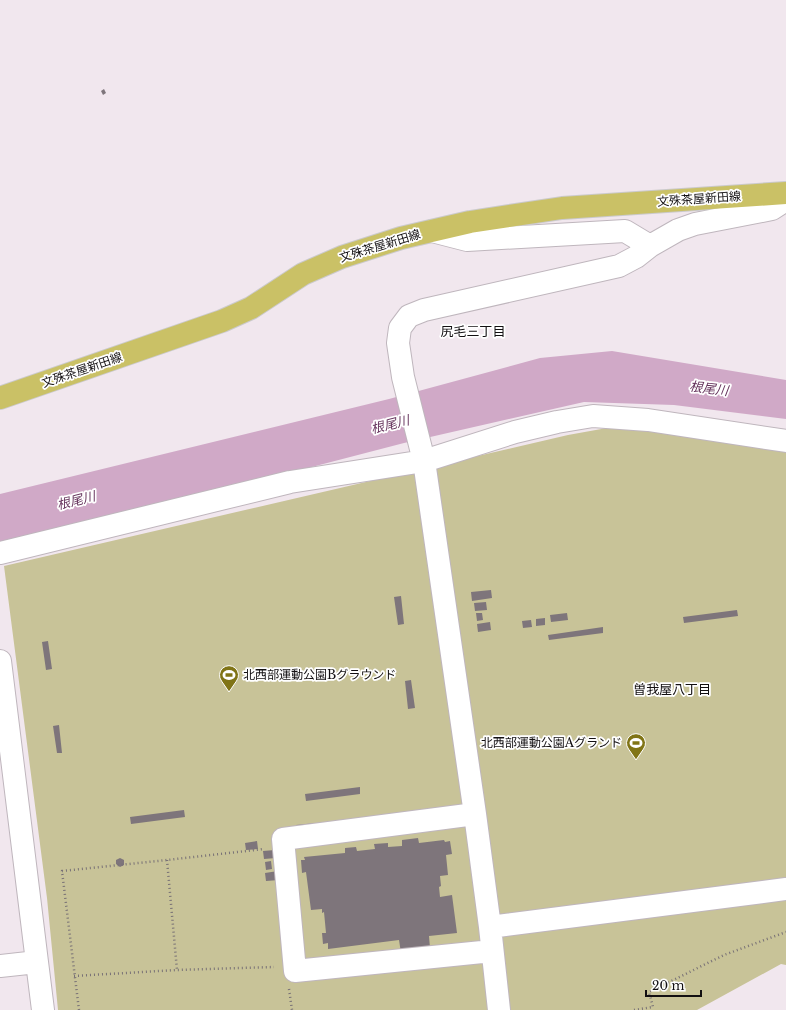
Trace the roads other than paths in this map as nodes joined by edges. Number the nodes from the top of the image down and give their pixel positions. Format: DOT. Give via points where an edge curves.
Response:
graph roads {
  1 [pos="786,193"];
  2 [pos="786,200"];
  3 [pos="432,231"];
  4 [pos="650,246"];
  5 [pos="0,398"];
  6 [pos="786,441"];
  7 [pos="424,461"];
  8 [pos="0,553"];
  9 [pos="0,661"];
  10 [pos="475,814"];
  11 [pos="786,889"];
  12 [pos="490,927"];
  13 [pos="492,950"];
  14 [pos="37,962"];
  15 [pos="0,966"];
  16 [pos="44,1010"];
  17 [pos="499,1010"];
  1 -- 3 [label="main road, 文殊茶屋新田線" via="562,208 470,222"];
  2 -- 4 [label="street" via="772,209 695,224 678,230"];
  3 -- 4 [label="street" via="467,240 625,232"];
  3 -- 5 [label="main road, 文殊茶屋新田線" via="342,257 303,274 250,308 222,321"];
  4 -- 7 [label="street" via="619,266 424,310 409,316 400,328 398,343 403,377"];
  6 -- 7 [label="street" via="648,420 593,416 515,432"];
  7 -- 8 [label="street" via="290,482"];
  7 -- 10 [label="street"];
  9 -- 14 [label="street"];
  10 -- 12 [label="street"];
  10 -- 13 [label="street" via="283,839 295,971"];
  11 -- 12 [label="street"];
  12 -- 13 [label="street"];
  13 -- 17 [label="street"];
  14 -- 15 [label="street"];
  14 -- 16 [label="street"];
}
